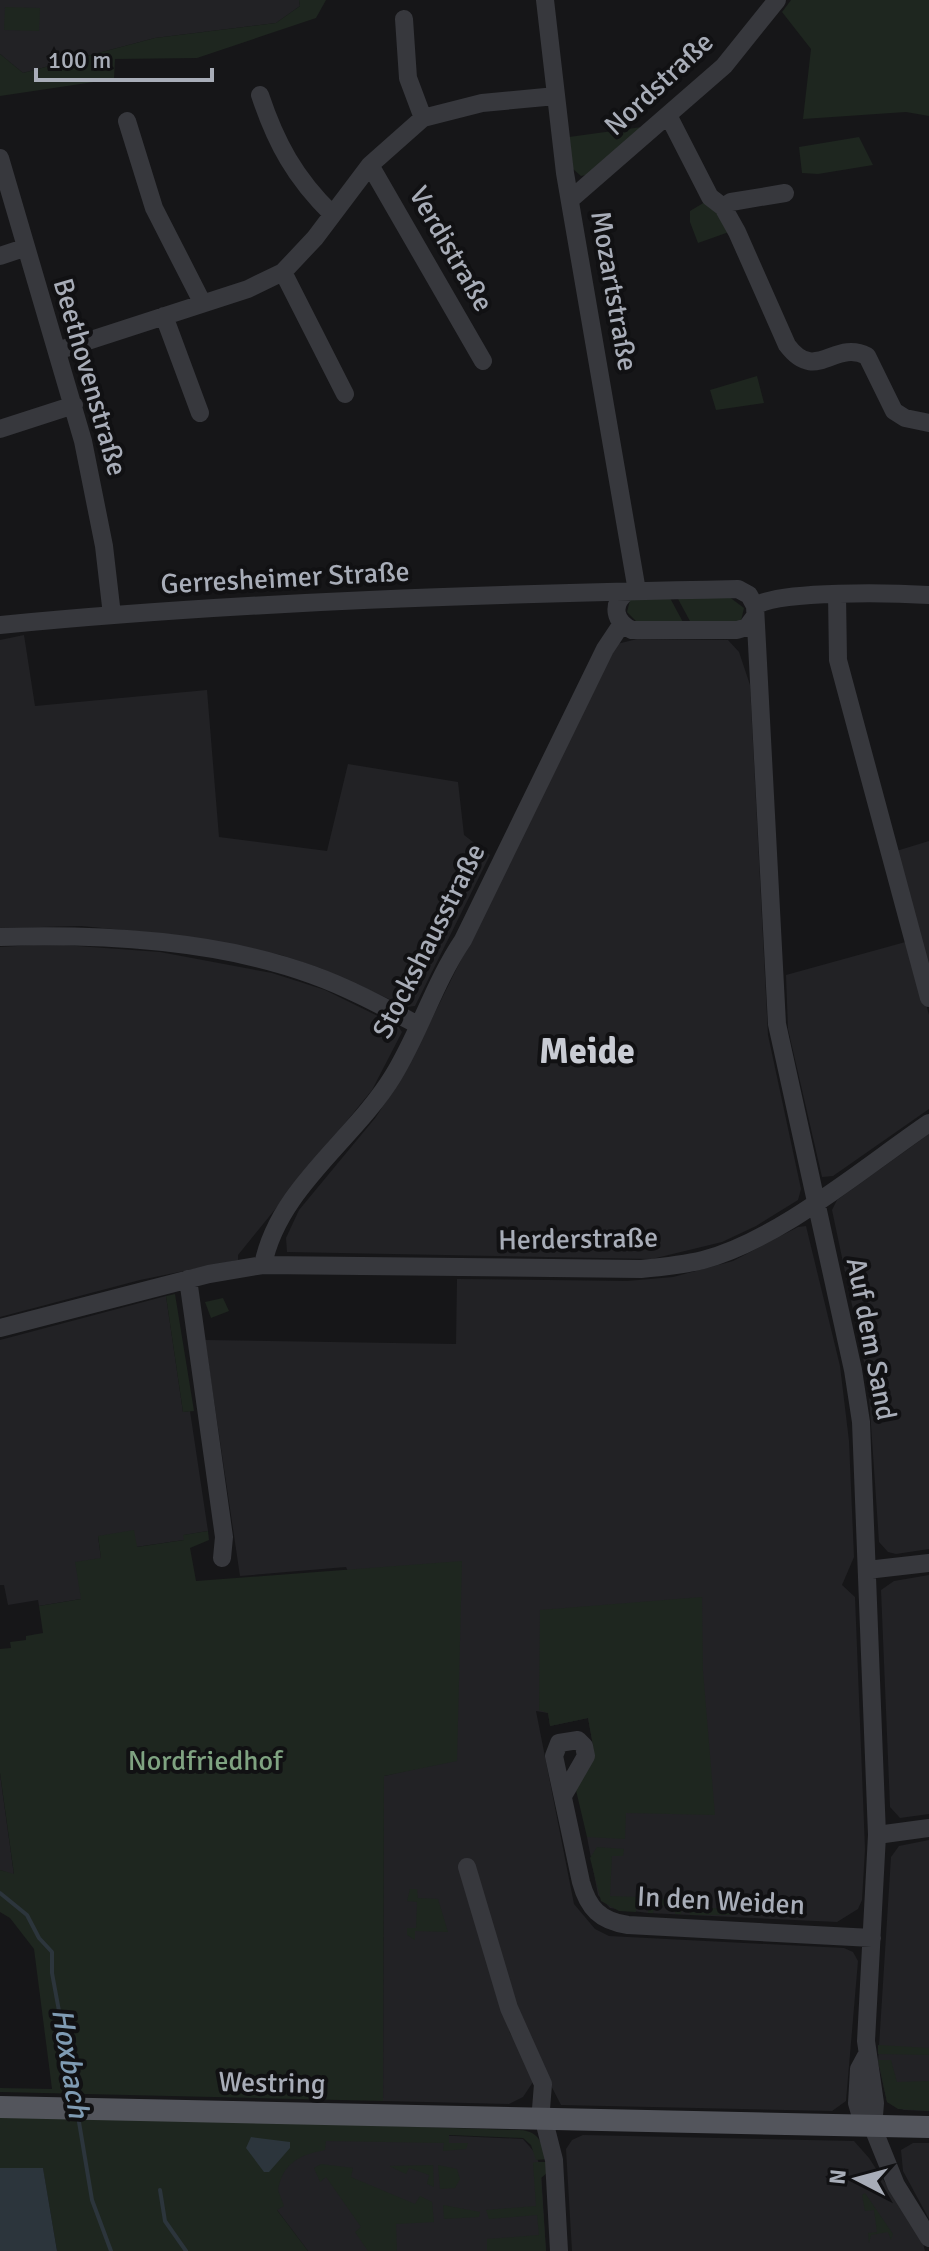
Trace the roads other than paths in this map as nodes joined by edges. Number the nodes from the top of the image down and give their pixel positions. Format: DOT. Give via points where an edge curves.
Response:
graph roads {
  1 [pos="545,0"];
  2 [pos="777,0"];
  3 [pos="404,19"];
  4 [pos="260,95"];
  5 [pos="556,96"];
  6 [pos="668,115"];
  7 [pos="423,118"];
  8 [pos="127,121"];
  9 [pos="0,158"];
  10 [pos="370,165"];
  11 [pos="785,193"];
  12 [pos="570,200"];
  13 [pos="723,207"];
  14 [pos="332,214"];
  15 [pos="24,248"];
  16 [pos="0,256"];
  17 [pos="283,272"];
  18 [pos="202,302"];
  19 [pos="164,316"];
  20 [pos="57,351"];
  21 [pos="483,361"];
  22 [pos="345,394"];
  23 [pos="74,405"];
  24 [pos="200,413"];
  25 [pos="929,423"];
  26 [pos="0,429"];
  27 [pos="632,592"];
  28 [pos="831,594"];
  29 [pos="573,595"];
  30 [pos="929,595"];
  31 [pos="753,606"];
  32 [pos="112,615"];
  33 [pos="618,618"];
  34 [pos="0,625"];
  35 [pos="737,630"];
  36 [pos="757,685"];
  37 [pos="0,937"];
  38 [pos="929,998"];
  39 [pos="418,1025"];
  40 [pos="929,1123"];
  41 [pos="815,1201"];
  42 [pos="263,1265"];
  43 [pos="188,1279"];
  44 [pos="0,1328"];
  45 [pos="222,1558"];
  46 [pos="929,1563"];
  47 [pos="867,1570"];
  48 [pos="563,1796"];
  49 [pos="929,1828"];
  50 [pos="877,1835"];
  51 [pos="467,1867"];
  52 [pos="872,1938"];
  53 [pos="0,2107"];
  54 [pos="543,2119"];
  55 [pos="929,2127"];
  56 [pos="873,2128"];
  57 [pos="929,2238"];
  58 [pos="559,2251"];
  1 -- 5 [label="street, Mozartstraße"];
  2 -- 6 [label="street, Nordstraße" via="724,66"];
  3 -- 7 [label="street" via="408,78"];
  4 -- 14 [label="street" via="287,161"];
  5 -- 7 [label="street" via="482,103"];
  5 -- 12 [label="street, Mozartstraße"];
  6 -- 12 [label="street, Nordstraße"];
  6 -- 13 [label="street" via="710,197"];
  7 -- 10 [label="street"];
  8 -- 18 [label="street" via="154,208"];
  9 -- 15 [label="street, Beethovenstraße"];
  10 -- 14 [label="street"];
  10 -- 21 [label="street, Verdistraße"];
  11 -- 13 [label="street"];
  12 -- 27 [label="street, Mozartstraße"];
  13 -- 25 [label="street" via="797,358 819,361 858,351 867,356 894,411"];
  14 -- 17 [label="street"];
  15 -- 16 [label="street"];
  15 -- 20 [label="street, Beethovenstraße"];
  17 -- 18 [label="street"];
  17 -- 22 [label="street"];
  18 -- 19 [label="street"];
  19 -- 20 [label="street"];
  19 -- 24 [label="street"];
  20 -- 23 [label="street, Beethovenstraße"];
  23 -- 26 [label="street"];
  23 -- 32 [label="street, Beethovenstraße" via="95,496"];
  27 -- 29 [label="street, Gerresheimer Straße"];
  27 -- 31 [label="street, Gerresheimer Straße" via="738,589"];
  27 -- 33 [label="street" via="617,603"];
  28 -- 30 [label="street, Gerresheimer Straße"];
  28 -- 31 [label="street, Gerresheimer Straße" via="795,589"];
  28 -- 38 [label="street" via="838,660"];
  29 -- 32 [label="street, Gerresheimer Straße"];
  29 -- 33 [label="street, Gerresheimer Straße"];
  31 -- 35 [label="street" via="747,627"];
  31 -- 36 [label="street, Auf dem Sand"];
  32 -- 34 [label="street, Gerresheimer Straße"];
  33 -- 35 [label="street, Gerresheimer Straße" via="640,631"];
  33 -- 39 [label="street, Stockshausstraße"];
  35 -- 36 [label="street, Auf dem Sand"];
  36 -- 41 [label="street, Auf dem Sand" via="777,1024"];
  37 -- 39 [label="street" via="110,937 281,964"];
  39 -- 42 [label="street, Stockshausstraße" via="394,1075 277,1221"];
  40 -- 41 [label="street, Herderstraße"];
  41 -- 42 [label="street, Herderstraße" via="729,1251 673,1266 590,1270"];
  41 -- 47 [label="street, Auf dem Sand" via="857,1396"];
  42 -- 43 [label="street, Herderstraße"];
  43 -- 44 [label="street, Herderstraße"];
  43 -- 45 [label="street" via="224,1537"];
  46 -- 47 [label="street"];
  47 -- 50 [label="street, Auf dem Sand"];
  48 -- 52 [label="street, In den Weiden" via="586,1901 605,1919 628,1925"];
  49 -- 50 [label="street"];
  50 -- 52 [label="street, Auf dem Sand"];
  51 -- 54 [label="street" via="509,2008 539,2073"];
  52 -- 56 [label="street, Auf dem Sand" via="866,2056 859,2069 857,2103 861,2117"];
  53 -- 54 [label="main road, Westring"];
  54 -- 56 [label="main road, Westring"];
  54 -- 58 [label="street" via="554,2160"];
  55 -- 56 [label="main road, Westring"];
  56 -- 57 [label="street" via="896,2185"];
}
